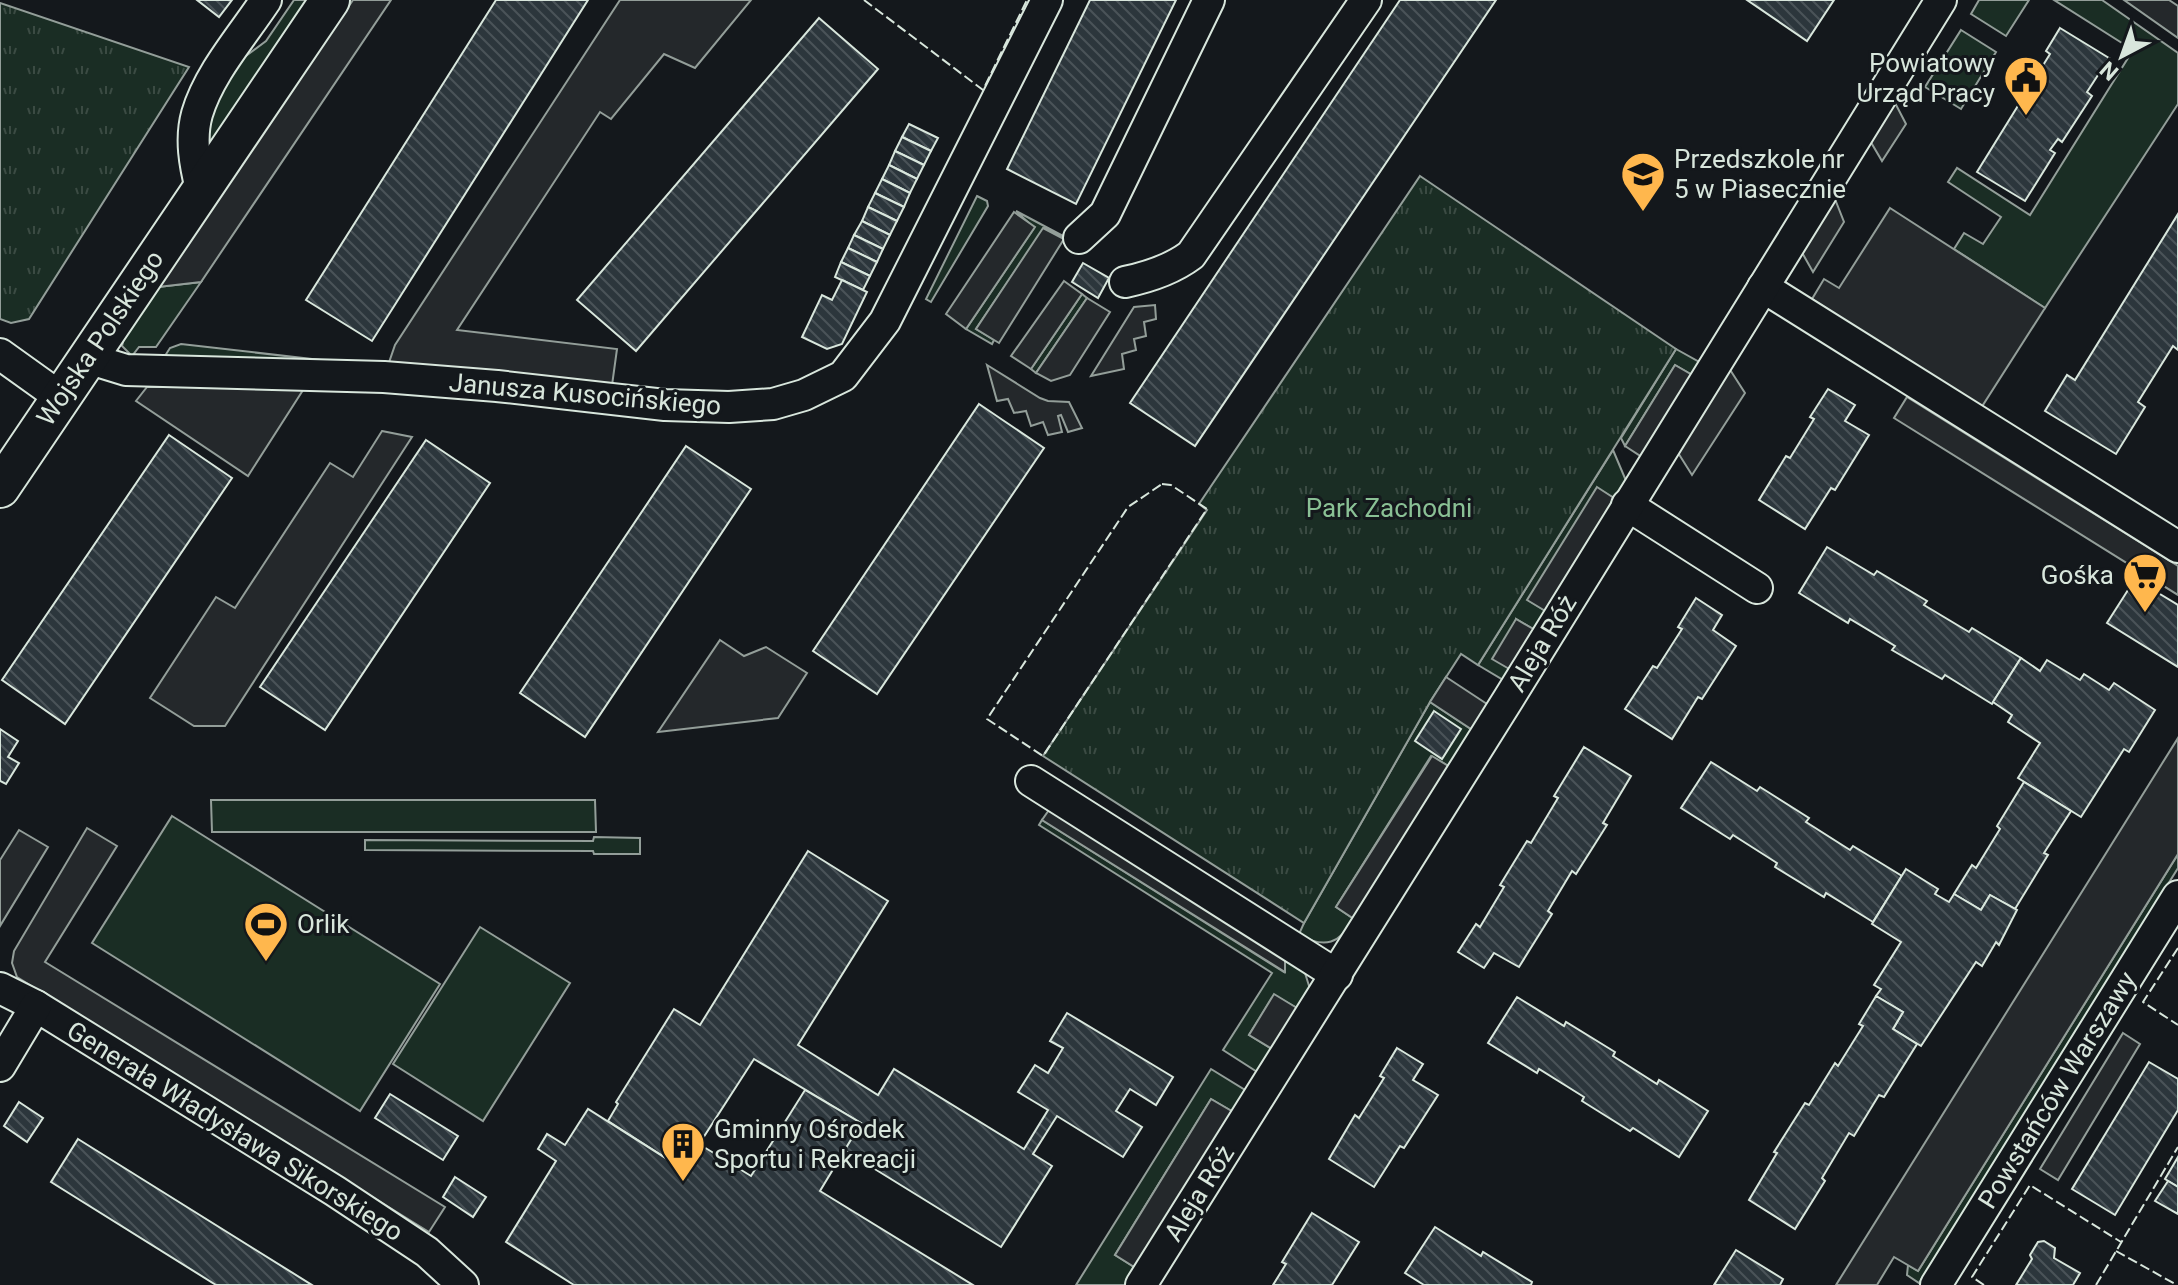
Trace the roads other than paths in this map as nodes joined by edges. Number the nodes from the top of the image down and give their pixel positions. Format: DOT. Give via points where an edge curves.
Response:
graph roads {
  1 [pos="266,0"];
  2 [pos="330,0"];
  3 [pos="1047,0"];
  4 [pos="1209,0"];
  5 [pos="1366,0"];
  6 [pos="1941,0"];
  7 [pos="201,189"];
  8 [pos="1079,238"];
  9 [pos="1125,282"];
  10 [pos="1763,287"];
  11 [pos="0,354"];
  12 [pos="87,358"];
  13 [pos="60,397"];
  14 [pos="0,488"];
  15 [pos="1627,505"];
  16 [pos="2178,547"];
  17 [pos="1757,588"];
  18 [pos="1031,781"];
  19 [pos="2178,896"];
  20 [pos="1337,975"];
  21 [pos="0,988"];
  22 [pos="36,1006"];
  23 [pos="0,1066"];
  24 [pos="461,1284"];
  25 [pos="1141,1285"];
  26 [pos="1936,1285"];
  1 -- 7 [label="street" via="212,81 197,114 194,160"];
  2 -- 7 [label="street, Wojska Polskiego"];
  3 -- 12 [label="street, Janusza Kusocińskiego" via="885,321 843,376 804,395 773,404 665,405 384,377 140,372"];
  4 -- 8 [label="street" via="1105,214"];
  5 -- 9 [label="street" via="1191,255 1169,269"];
  6 -- 10 [label="street, Aleja Róż"];
  7 -- 12 [label="street, Wojska Polskiego"];
  10 -- 15 [label="street, Aleja Róż"];
  10 -- 16 [label="street"];
  11 -- 13 [label="street"];
  12 -- 13 [label="street, Wojska Polskiego"];
  13 -- 14 [label="street, Wojska Polskiego"];
  15 -- 17 [label="street"];
  15 -- 20 [label="street, Aleja Róż"];
  18 -- 20 [label="street"];
  19 -- 26 [label="street, Powstańców Warszawy"];
  20 -- 25 [label="street, Aleja Róż"];
  21 -- 22 [label="street, Generała Władysława Sikorskiego"];
  22 -- 23 [label="street"];
  22 -- 24 [label="street, Generała Władysława Sikorskiego" via="335,1191 427,1252"];
}
